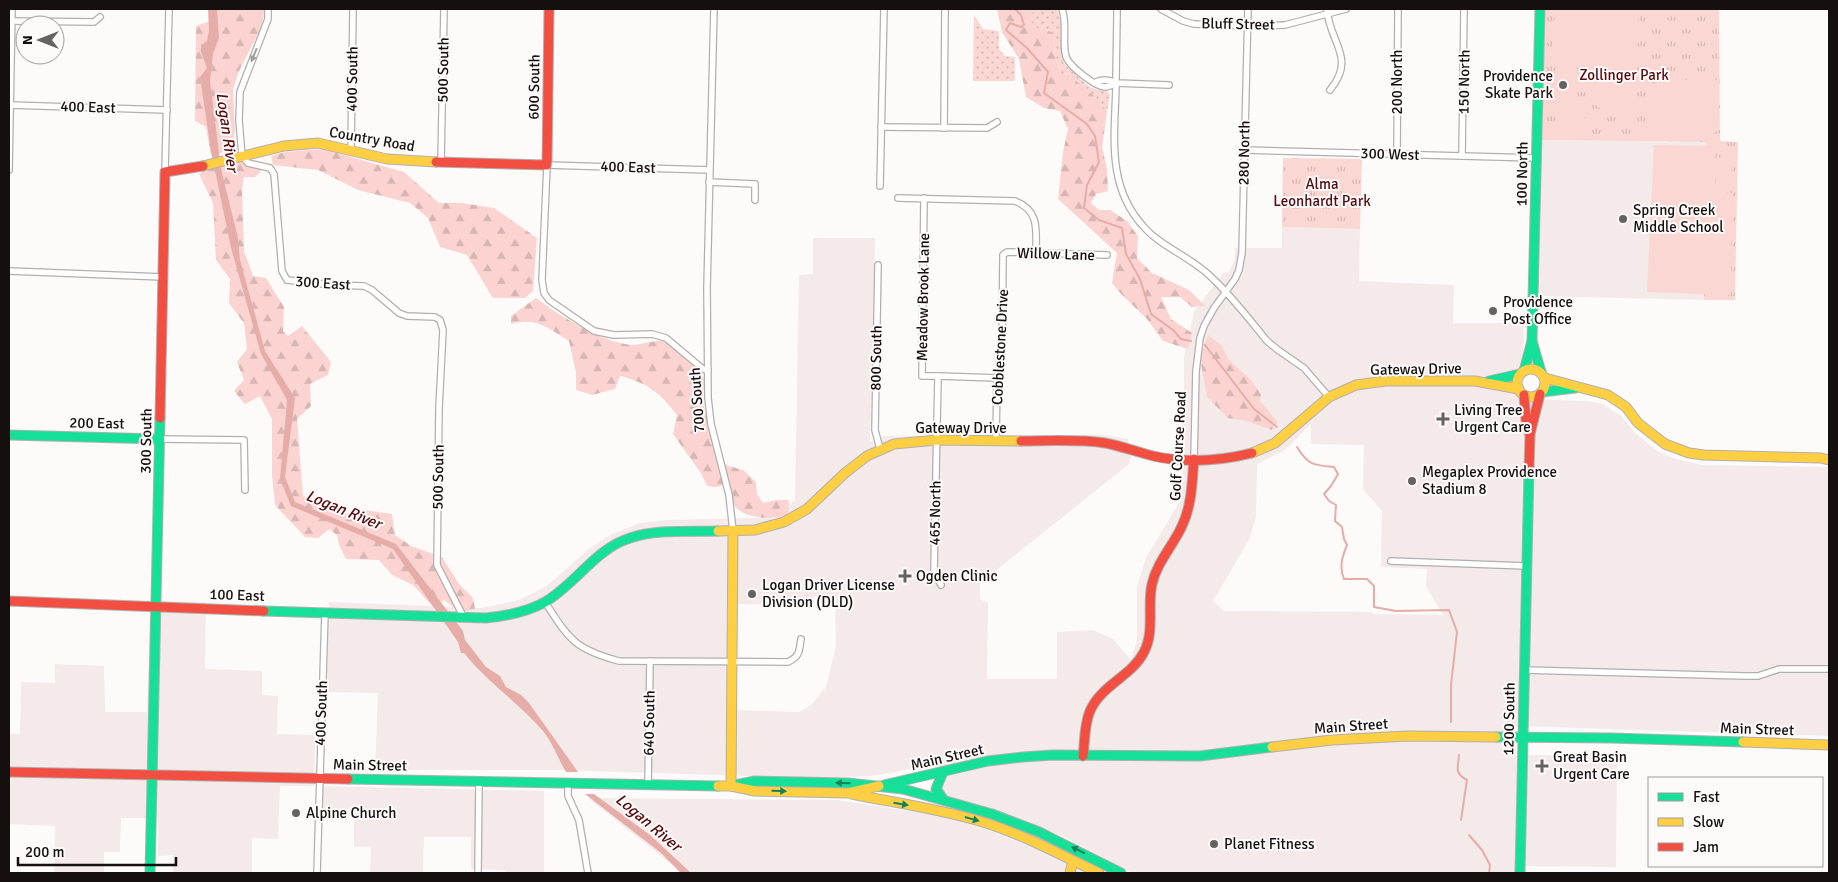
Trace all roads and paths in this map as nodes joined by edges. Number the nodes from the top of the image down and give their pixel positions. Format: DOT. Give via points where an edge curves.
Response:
graph roads {
  1 [pos="12,9"];
  2 [pos="169,9"];
  3 [pos="268,9"];
  4 [pos="354,9"];
  5 [pos="444,9"];
  6 [pos="549,9"];
  7 [pos="714,9"];
  8 [pos="884,9"];
  9 [pos="944,9"];
  10 [pos="1062,9"];
  11 [pos="1117,9"];
  12 [pos="1161,9"];
  13 [pos="1248,9"];
  14 [pos="1346,9"];
  15 [pos="1398,9"];
  16 [pos="1464,9"];
  17 [pos="1540,9"];
  18 [pos="1327,11"];
  19 [pos="100,17"];
  20 [pos="12,21"];
  21 [pos="1248,26"];
  22 [pos="1116,83"];
  23 [pos="1169,85"];
  24 [pos="1330,90"];
  25 [pos="10,105"];
  26 [pos="167,110"];
  27 [pos="997,122"];
  28 [pos="881,127"];
  29 [pos="944,128"];
  30 [pos="351,150"];
  31 [pos="1244,150"];
  32 [pos="1397,154"];
  33 [pos="242,156"];
  34 [pos="1462,156"];
  35 [pos="1536,158"];
  36 [pos="441,162"];
  37 [pos="547,165"];
  38 [pos="9,170"];
  39 [pos="709,170"];
  40 [pos="165,172"];
  41 [pos="709,182"];
  42 [pos="880,186"];
  43 [pos="898,198"];
  44 [pos="924,198"];
  45 [pos="755,200"];
  46 [pos="1004,253"];
  47 [pos="1036,253"];
  48 [pos="1107,255"];
  49 [pos="878,265"];
  50 [pos="9,271"];
  51 [pos="164,277"];
  52 [pos="1226,293"];
  53 [pos="443,330"];
  54 [pos="1532,341"];
  55 [pos="708,371"];
  56 [pos="1522,372"];
  57 [pos="1543,375"];
  58 [pos="938,376"];
  59 [pos="997,378"];
  60 [pos="1486,382"];
  61 [pos="1577,387"];
  62 [pos="1521,392"];
  63 [pos="1541,393"];
  64 [pos="1329,397"];
  65 [pos="9,435"];
  66 [pos="1530,435"];
  67 [pos="159,439"];
  68 [pos="937,440"];
  69 [pos="996,441"];
  70 [pos="880,449"];
  71 [pos="1827,458"];
  72 [pos="1194,459"];
  73 [pos="245,490"];
  74 [pos="733,531"];
  75 [pos="1390,561"];
  76 [pos="1527,566"];
  77 [pos="941,585"];
  78 [pos="9,601"];
  79 [pos="545,602"];
  80 [pos="156,606"];
  81 [pos="325,612"];
  82 [pos="464,618"];
  83 [pos="801,639"];
  84 [pos="650,661"];
  85 [pos="732,661"];
  86 [pos="1829,669"];
  87 [pos="1524,670"];
  88 [pos="1523,737"];
  89 [pos="1829,745"];
  90 [pos="1083,756"];
  91 [pos="9,772"];
  92 [pos="943,772"];
  93 [pos="152,774"];
  94 [pos="319,778"];
  95 [pos="479,781"];
  96 [pos="568,783"];
  97 [pos="648,784"];
  98 [pos="731,786"];
  99 [pos="879,786"];
  100 [pos="848,793"];
  101 [pos="943,800"];
  102 [pos="1073,861"];
  103 [pos="150,873"];
  104 [pos="317,873"];
  105 [pos="478,873"];
  106 [pos="588,873"];
  107 [pos="1070,873"];
  108 [pos="1099,873"];
  109 [pos="1121,873"];
  110 [pos="1520,873"];
  1 -- 20 [label="street"];
  2 -- 26 [label="street, 300 South"];
  3 -- 33 [label="street, one-way" via="268,19 240,92"];
  4 -- 30 [label="street, 400 South"];
  5 -- 36 [label="street, 500 South"];
  6 -- 37 [label="main road, 600 South"];
  7 -- 39 [label="street, 700 South"];
  8 -- 28 [label="street"];
  9 -- 29 [label="street"];
  10 -- 22 [label="street" via="1066,20 1067,59 1094,83 1105,87"];
  11 -- 22 [label="street"];
  12 -- 21 [label="street, Bluff Street" via="1194,24"];
  13 -- 21 [label="street, 280 North"];
  14 -- 18 [label="street, Bluff Street"];
  15 -- 32 [label="street, 200 North"];
  16 -- 34 [label="street, 150 North"];
  17 -- 35 [label="main road, 100 North"];
  18 -- 21 [label="street, Bluff Street" via="1285,24"];
  18 -- 24 [label="street" via="1342,60 1338,80"];
  19 -- 20 [label="street" via="94,22"];
  20 -- 25 [label="street"];
  21 -- 31 [label="street, 280 North"];
  22 -- 23 [label="street"];
  22 -- 52 [label="street" via="1113,150 1117,179 1129,207 1156,239 1195,264"];
  25 -- 26 [label="street, 400 East"];
  25 -- 38 [label="street"];
  26 -- 40 [label="street, 300 South"];
  27 -- 29 [label="street" via="987,128"];
  28 -- 29 [label="street"];
  28 -- 42 [label="street"];
  30 -- 33 [label="main road, Country Road" via="318,143 284,146"];
  30 -- 36 [label="main road, Country Road" via="386,159"];
  31 -- 32 [label="street, 300 West"];
  31 -- 52 [label="street, 280 North" via="1242,253 1239,270"];
  32 -- 34 [label="street, 300 West"];
  33 -- 40 [label="main road, Country Road"];
  33 -- 53 [label="street, 300 East" via="248,163 270,168 274,174 282,271 287,280 364,286 399,313 440,320"];
  34 -- 35 [label="street, 300 West"];
  35 -- 54 [label="main road, 100 North"];
  36 -- 37 [label="main road, Country Road"];
  37 -- 39 [label="street, 400 East"];
  37 -- 55 [label="street" via="542,280 549,300 594,332 652,334 666,338"];
  39 -- 41 [label="street, 700 South"];
  40 -- 51 [label="main road, 300 South"];
  41 -- 45 [label="street" via="755,184"];
  41 -- 55 [label="street, 700 South"];
  43 -- 44 [label="street"];
  44 -- 47 [label="street" via="1015,201 1025,205 1036,225"];
  44 -- 58 [label="street, Meadow Brook Lane" via="922,376"];
  46 -- 47 [label="street, Willow Lane"];
  46 -- 59 [label="street, Cobblestone Drive" via="1002,355"];
  47 -- 48 [label="street, Willow Lane"];
  49 -- 70 [label="street, 800 South" via="875,430"];
  50 -- 51 [label="street"];
  51 -- 67 [label="main road, 300 South"];
  52 -- 64 [label="street" via="1268,341 1304,368"];
  52 -- 72 [label="street, Golf Course Road" via="1204,326 1197,353"];
  53 -- 82 [label="street, 500 South" via="437,565"];
  54 -- 56 [label="main road, 100 North"];
  54 -- 57 [label="main road, 100 North"];
  55 -- 74 [label="street, 700 South" via="711,424 729,495"];
  56 -- 57 [label="main road" via="1535,369"];
  56 -- 60 [label="main road, Gateway Drive"];
  56 -- 62 [label="main road" via="1518,379"];
  57 -- 61 [label="main road"];
  57 -- 63 [label="main road" via="1545,388"];
  58 -- 59 [label="street"];
  58 -- 68 [label="street, Meadow Brook Lane"];
  59 -- 69 [label="street, Cobblestone Drive"];
  60 -- 62 [label="main road, Gateway Drive"];
  60 -- 64 [label="main road, Gateway Drive" via="1384,381 1367,383"];
  61 -- 63 [label="main road"];
  61 -- 71 [label="main road" via="1608,395 1626,407 1638,424 1665,444 1690,453"];
  62 -- 63 [label="main road" via="1534,396"];
  62 -- 66 [label="main road"];
  63 -- 66 [label="main road"];
  64 -- 72 [label="main road, Gateway Drive" via="1274,445 1242,456"];
  65 -- 67 [label="main road, 200 East"];
  66 -- 76 [label="main road"];
  67 -- 73 [label="street, 200 East" via="244,440"];
  67 -- 80 [label="main road, 300 South"];
  68 -- 69 [label="main road, Gateway Drive"];
  68 -- 70 [label="main road, Gateway Drive"];
  68 -- 77 [label="street, 465 North" via="934,572"];
  69 -- 72 [label="main road, Gateway Drive" via="1113,444 1159,457"];
  70 -- 74 [label="main road, Gateway Drive" via="855,465 819,500 793,518 764,528"];
  72 -- 90 [label="main road, Golf Course Road" via="1190,506 1181,529 1160,560 1152,583 1145,650 1132,668 1098,696 1091,707"];
  74 -- 79 [label="main road, Gateway Drive" via="668,532 629,538 606,550"];
  74 -- 85 [label="main road, 700 South"];
  75 -- 76 [label="street"];
  76 -- 87 [label="main road, 1200 South"];
  78 -- 80 [label="main road, 100 East"];
  79 -- 82 [label="main road, Gateway Drive" via="503,616"];
  79 -- 84 [label="street" via="568,636 585,649 619,661"];
  80 -- 81 [label="main road, 100 East"];
  80 -- 93 [label="main road, 300 South"];
  81 -- 82 [label="main road, 100 East"];
  81 -- 94 [label="street, 400 South"];
  83 -- 85 [label="street" via="799,653 788,662"];
  84 -- 85 [label="street"];
  84 -- 97 [label="street, 640 South"];
  85 -- 98 [label="main road, 700 South"];
  86 -- 87 [label="street" via="1779,669 1758,676"];
  87 -- 88 [label="main road, 1200 South"];
  88 -- 89 [label="main road, Main Street"];
  88 -- 90 [label="main road, Main Street" via="1408,736 1332,740 1200,756"];
  88 -- 110 [label="main road, 1200 South"];
  90 -- 92 [label="main road, Main Street" via="988,761"];
  91 -- 93 [label="main road, Main Street"];
  92 -- 99 [label="main road, Main Street"];
  92 -- 101 [label="main road" via="936,789"];
  93 -- 94 [label="main road, Main Street"];
  93 -- 103 [label="main road, 300 South"];
  94 -- 95 [label="main road, Main Street"];
  94 -- 104 [label="street, 400 South"];
  95 -- 96 [label="main road, Main Street"];
  95 -- 105 [label="street"];
  96 -- 97 [label="main road, Main Street"];
  96 -- 106 [label="street" via="570,803 580,820"];
  97 -- 98 [label="main road, Main Street"];
  99 -- 98 [label="main road, Main Street, one-way" via="755,781"];
  98 -- 100 [label="main road, Main Street, one-way" via="755,791"];
  99 -- 100 [label="main road, Main Street"];
  99 -- 101 [label="main road"];
  100 -- 102 [label="main road, one-way" via="985,822"];
  109 -- 101 [label="main road, one-way" via="1039,832"];
  102 -- 107 [label="main road"];
  102 -- 108 [label="main road"];
}
